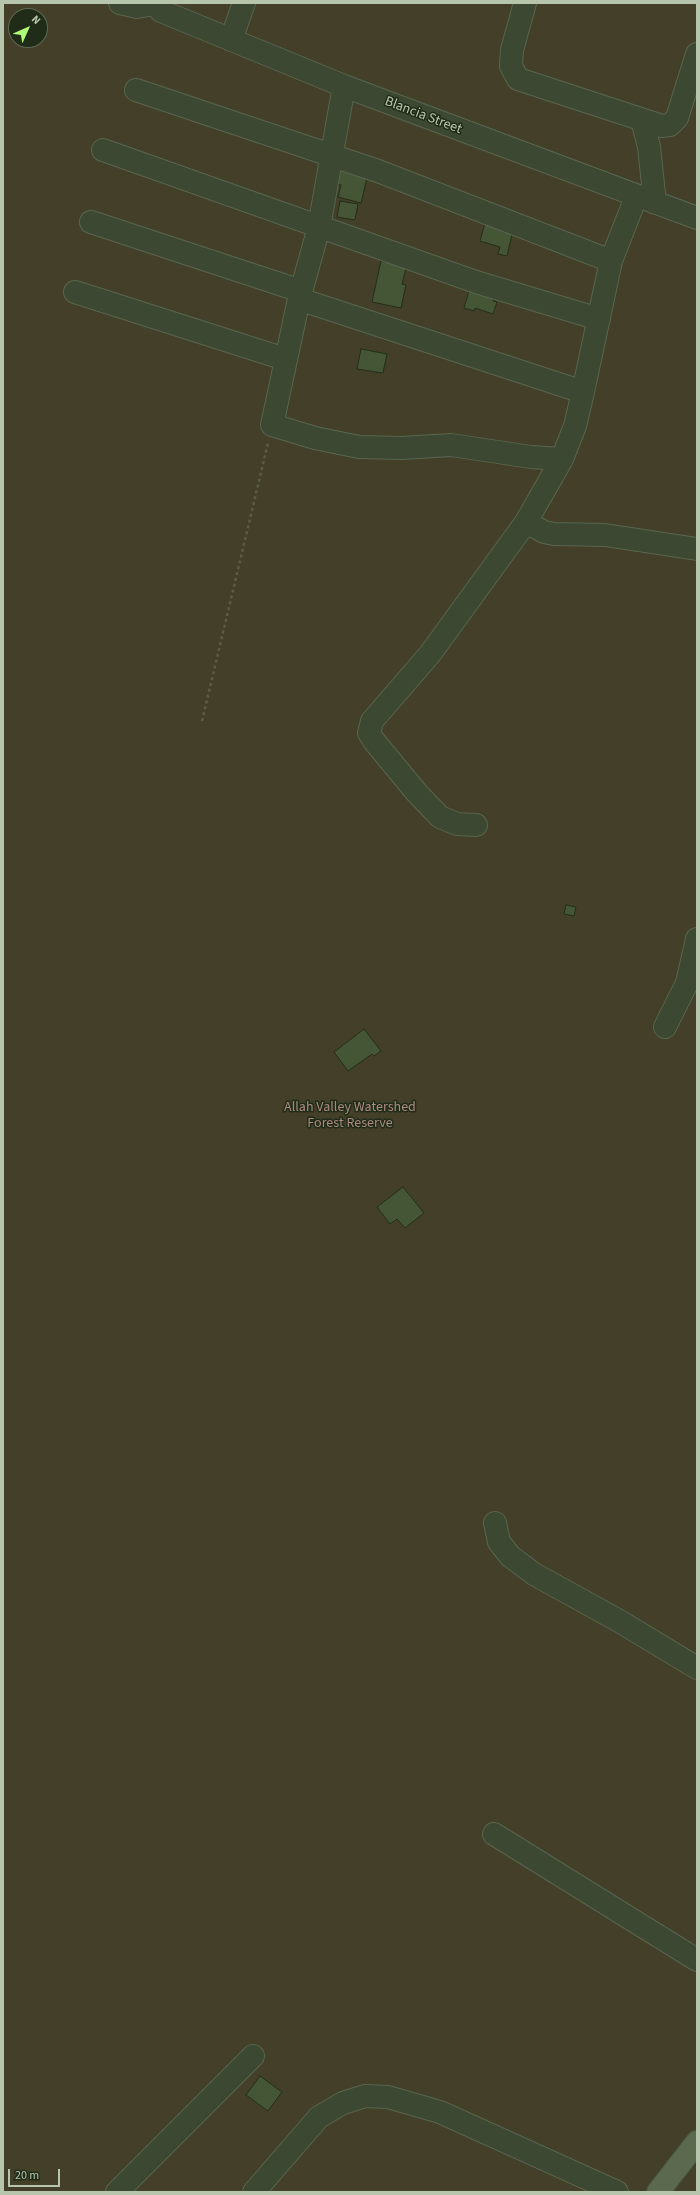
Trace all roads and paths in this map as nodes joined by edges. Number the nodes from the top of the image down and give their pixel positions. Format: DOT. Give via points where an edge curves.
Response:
graph roads {
  1 [pos="120,3"];
  2 [pos="154,3"];
  3 [pos="244,3"];
  4 [pos="525,3"];
  5 [pos="231,40"];
  6 [pos="697,54"];
  7 [pos="344,86"];
  8 [pos="136,90"];
  9 [pos="642,120"];
  10 [pos="103,150"];
  11 [pos="331,157"];
  12 [pos="646,200"];
  13 [pos="697,218"];
  14 [pos="91,222"];
  15 [pos="319,227"];
  16 [pos="611,261"];
  17 [pos="75,292"];
  18 [pos="300,295"];
  19 [pos="599,319"];
  20 [pos="285,358"];
  21 [pos="583,392"];
  22 [pos="272,425"];
  23 [pos="562,459"];
  24 [pos="526,522"];
  25 [pos="697,549"];
  26 [pos="202,721"];
  27 [pos="476,825"];
  28 [pos="697,939"];
  29 [pos="692,985"];
  30 [pos="665,1027"];
  31 [pos="495,1523"];
  32 [pos="697,1668"];
  33 [pos="494,1834"];
  34 [pos="697,1960"];
  35 [pos="253,2056"];
  36 [pos="697,2142"];
  37 [pos="117,2192"];
  38 [pos="254,2192"];
  39 [pos="617,2192"];
  40 [pos="658,2192"];
  1 -- 2 [label="street" via="137,7"];
  2 -- 5 [label="street, Blancia Street" via="161,11"];
  3 -- 5 [label="street"];
  4 -- 9 [label="street" via="512,50 511,66 518,79"];
  5 -- 7 [label="street, Blancia Street"];
  6 -- 9 [label="street" via="677,118 670,125 662,126"];
  7 -- 11 [label="street"];
  7 -- 12 [label="street, Blancia Street"];
  8 -- 11 [label="street"];
  9 -- 12 [label="street" via="648,147"];
  10 -- 15 [label="street"];
  11 -- 15 [label="street"];
  11 -- 16 [label="street" via="378,171"];
  12 -- 13 [label="street, Blancia Street"];
  12 -- 16 [label="street"];
  14 -- 18 [label="street"];
  15 -- 18 [label="street"];
  15 -- 19 [label="street" via="501,290"];
  16 -- 19 [label="street"];
  17 -- 20 [label="street"];
  18 -- 20 [label="street"];
  18 -- 21 [label="street"];
  19 -- 21 [label="street"];
  20 -- 22 [label="street"];
  21 -- 23 [label="street"];
  22 -- 23 [label="street" via="359,448 451,445"];
  22 -- 26 [label="path"];
  23 -- 24 [label="street"];
  24 -- 25 [label="street" via="537,529 554,534 605,535"];
  24 -- 27 [label="street" via="430,654 372,721 369,733 416,793 440,817 456,824"];
  28 -- 29 [label="street"];
  29 -- 30 [label="street"];
  31 -- 32 [label="street" via="499,1542 510,1556 534,1574 622,1622"];
  33 -- 34 [label="street"];
  35 -- 37 [label="street"];
  36 -- 40 [label="main road"];
  38 -- 39 [label="street" via="319,2117 343,2103 365,2096 388,2097 440,2112"];
}
